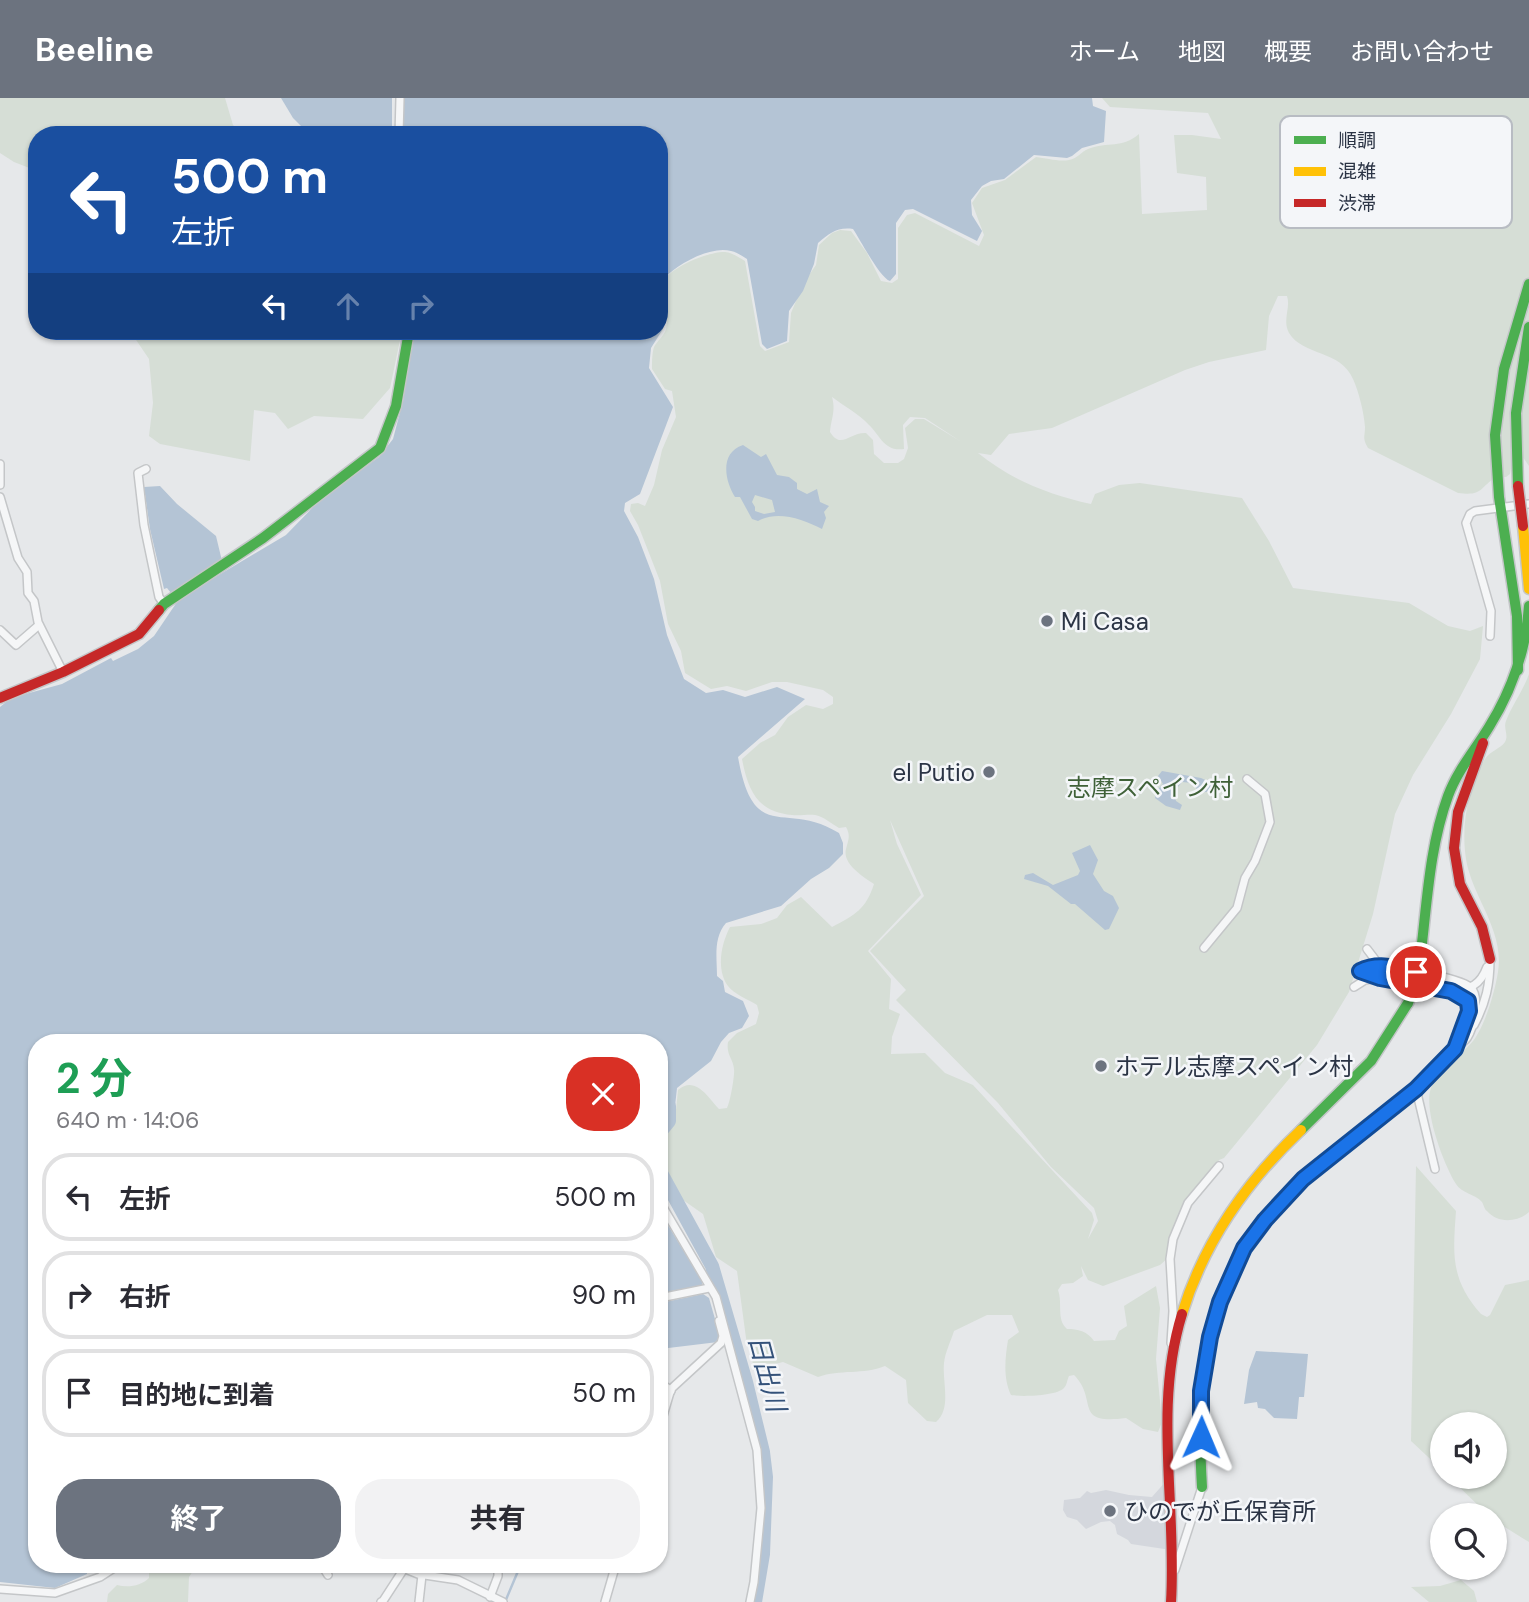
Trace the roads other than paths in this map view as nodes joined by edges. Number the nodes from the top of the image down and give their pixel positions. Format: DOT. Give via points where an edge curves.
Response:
graph roads {
  1 [pos="400,98"];
  2 [pos="398,126"];
  3 [pos="1529,284"];
  4 [pos="1529,327"];
  5 [pos="407,340"];
  6 [pos="0,464"];
  7 [pos="146,468"];
  8 [pos="0,485"];
  9 [pos="0,498"];
  10 [pos="1529,504"];
  11 [pos="1501,507"];
  12 [pos="0,521"];
  13 [pos="9,524"];
  14 [pos="1529,589"];
  15 [pos="164,604"];
  16 [pos="1529,606"];
  17 [pos="39,625"];
  18 [pos="0,630"];
  19 [pos="1490,636"];
  20 [pos="1529,652"];
  21 [pos="1518,670"];
  22 [pos="63,672"];
  23 [pos="0,698"];
  24 [pos="1490,726"];
  25 [pos="1247,779"];
  26 [pos="1204,948"];
  27 [pos="1367,949"];
  28 [pos="1490,959"];
  29 [pos="1380,966"];
  30 [pos="1360,971"];
  31 [pos="1380,978"];
  32 [pos="1354,987"];
  33 [pos="1472,988"];
  34 [pos="1451,991"];
  35 [pos="1468,1037"];
  36 [pos="1455,1049"];
  37 [pos="1416,1089"];
  38 [pos="1219,1166"];
  39 [pos="1435,1169"];
  40 [pos="668,1216"];
  41 [pos="709,1287"];
  42 [pos="668,1296"];
  43 [pos="1169,1371"];
  44 [pos="668,1389"];
  45 [pos="671,1391"];
  46 [pos="668,1401"];
  47 [pos="1202,1487"];
  48 [pos="106,1573"];
  49 [pos="400,1573"];
  50 [pos="418,1573"];
  51 [pos="498,1573"];
  52 [pos="613,1573"];
  53 [pos="422,1575"];
  54 [pos="1174,1576"];
  55 [pos="0,1589"];
  56 [pos="497,1600"];
  57 [pos="381,1602"];
  58 [pos="419,1602"];
  59 [pos="605,1602"];
  60 [pos="750,1602"];
  61 [pos="1171,1602"];
  1 -- 2 [label="street"];
  3 -- 11 [label="main road" via="1500,391 1495,459"];
  4 -- 14 [label="main road, bridge" via="1516,413"];
  5 -- 15 [label="main road" via="393,416 380,447 262,538"];
  6 -- 8 [label="street"];
  7 -- 15 [label="street" via="138,472 144,525"];
  9 -- 13 [label="street"];
  10 -- 11 [label="street"];
  11 -- 19 [label="street" via="1475,511 1466,523 1491,611"];
  11 -- 21 [label="main road" via="1517,614"];
  12 -- 13 [label="street"];
  13 -- 17 [label="street" via="18,558 27,572 28,593"];
  15 -- 22 [label="main road" via="139,635"];
  16 -- 21 [label="main road"];
  17 -- 18 [label="street" via="16,645"];
  17 -- 22 [label="street"];
  20 -- 21 [label="main road"];
  21 -- 24 [label="main road"];
  22 -- 23 [label="main road"];
  24 -- 28 [label="main road" via="1460,802 1456,830 1461,884 1482,926"];
  24 -- 43 [label="main road, bridge" via="1455,780 1439,825 1420,960 1408,1003 1371,1061 1278,1152 1230,1212 1190,1284"];
  25 -- 26 [label="street" via="1265,794 1270,822 1237,908"];
  27 -- 29 [label="street"];
  28 -- 33 [label="street" via="1482,980"];
  28 -- 35 [label="street" via="1484,1007"];
  29 -- 30 [label="street"];
  29 -- 33 [label="street" via="1437,975"];
  30 -- 31 [label="main road"];
  31 -- 32 [label="street"];
  31 -- 34 [label="main road"];
  33 -- 34 [label="street"];
  33 -- 35 [label="street" via="1477,1000"];
  34 -- 36 [label="street" via="1468,1001 1469,1011"];
  35 -- 36 [label="street"];
  36 -- 37 [label="main road"];
  37 -- 39 [label="street"];
  37 -- 47 [label="main road" via="1303,1179 1244,1248 1213,1320 1204,1365"];
  38 -- 43 [label="street" via="1188,1203 1177,1228 1170,1259"];
  40 -- 41 [label="street"];
  41 -- 42 [label="street"];
  41 -- 45 [label="street" via="721,1343"];
  41 -- 60 [label="street" via="724,1319 757,1450 759,1537"];
  43 -- 54 [label="main road"];
  44 -- 45 [label="street"];
  45 -- 46 [label="street"];
  47 -- 54 [label="street"];
  48 -- 55 [label="street" via="55,1592"];
  49 -- 57 [label="street"];
  50 -- 53 [label="street"];
  51 -- 56 [label="street"];
  52 -- 59 [label="street"];
  53 -- 56 [label="street" via="458,1580"];
  53 -- 58 [label="street"];
  54 -- 61 [label="main road"];
}
